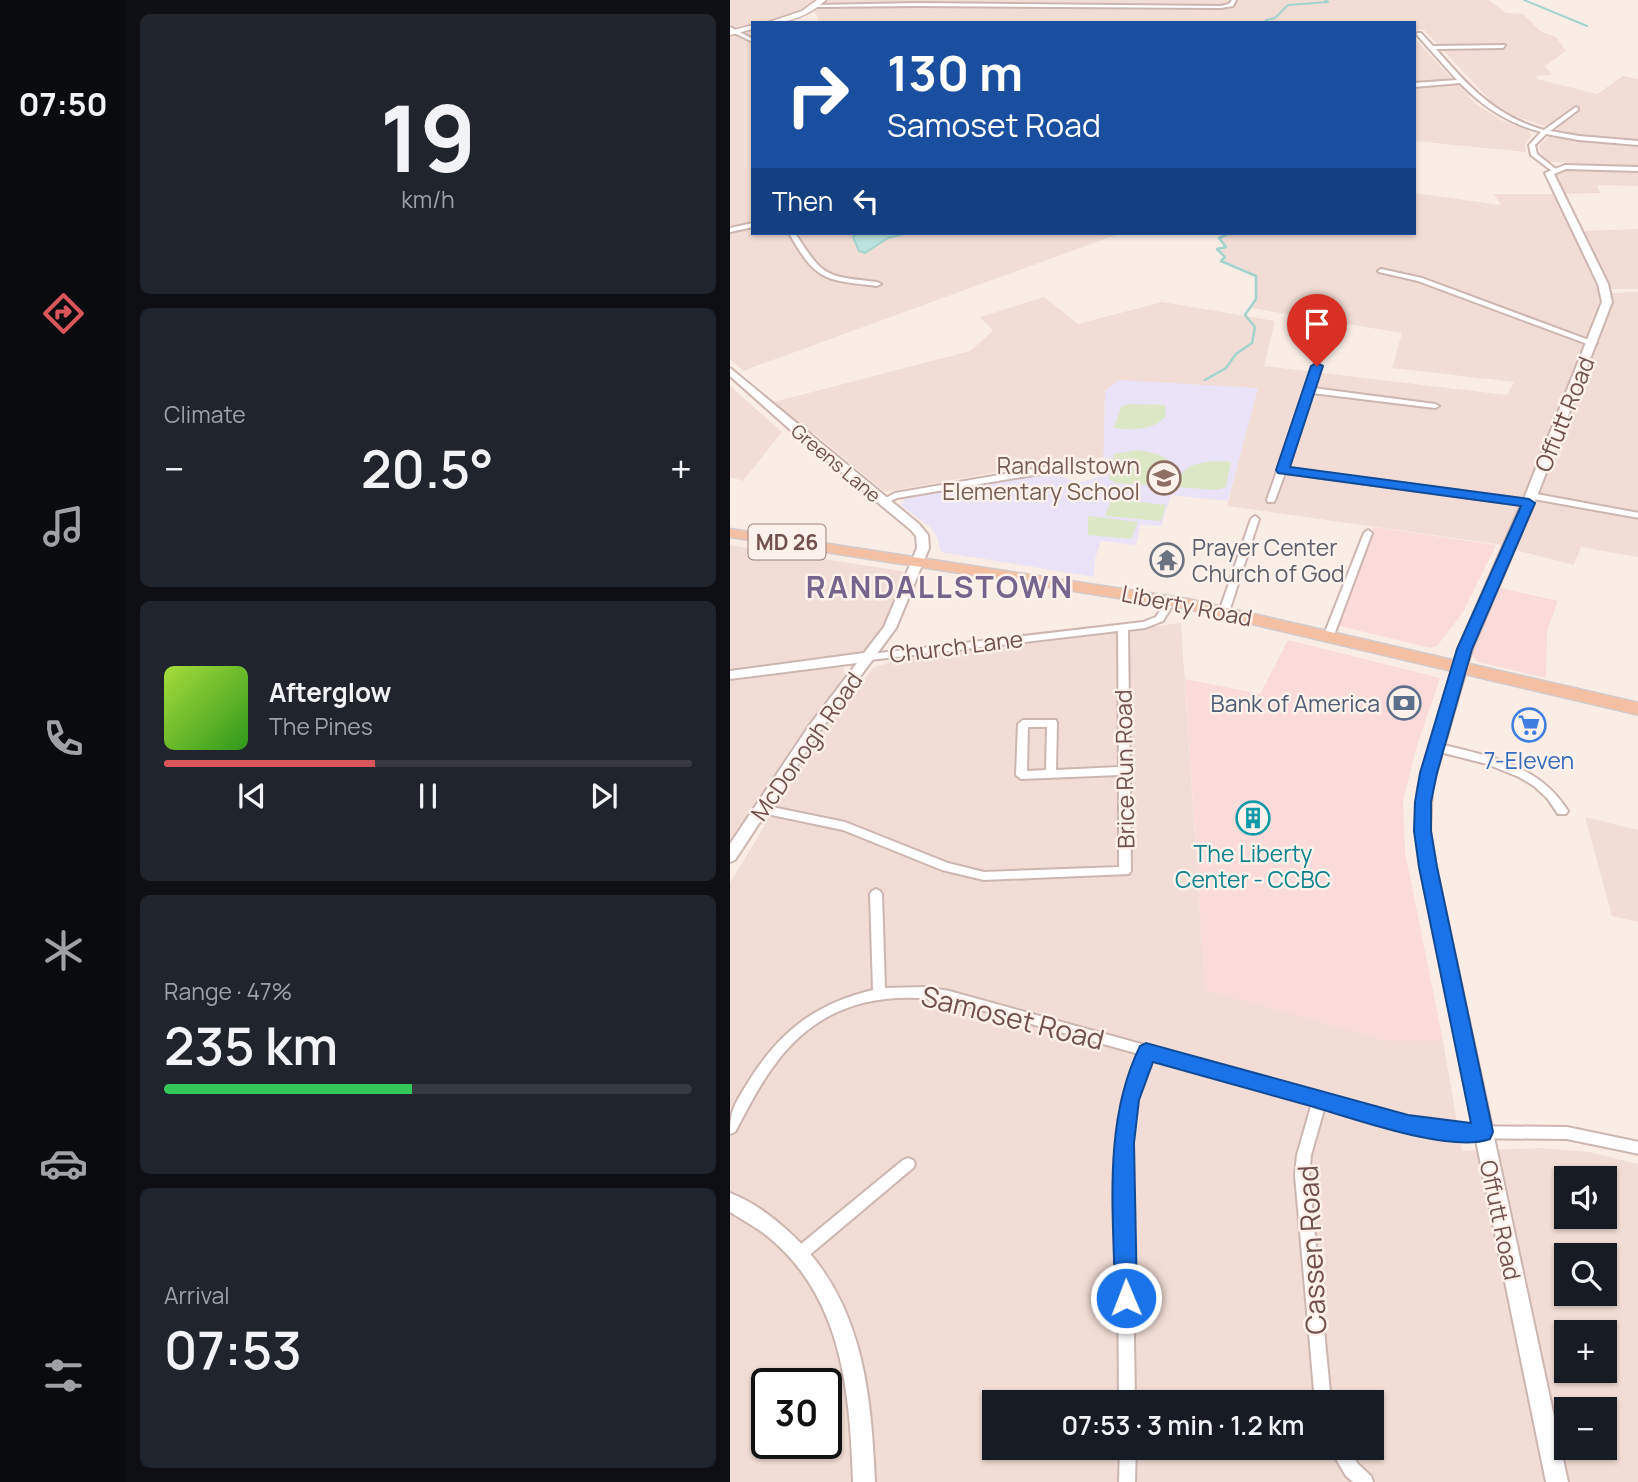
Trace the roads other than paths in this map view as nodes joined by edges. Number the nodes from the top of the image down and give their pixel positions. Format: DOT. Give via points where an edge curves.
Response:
graph roads {
  1 [pos="1233,0"];
  2 [pos="819,3"];
  3 [pos="777,21"];
  4 [pos="751,27"];
  5 [pos="733,31"];
  6 [pos="1419,34"];
  7 [pos="751,40"];
  8 [pos="1503,46"];
  9 [pos="1432,48"];
  10 [pos="1462,81"];
  11 [pos="1416,85"];
  12 [pos="1576,109"];
  13 [pos="1547,131"];
  14 [pos="1638,143"];
  15 [pos="1638,169"];
  16 [pos="1554,170"];
  17 [pos="751,225"];
  18 [pos="730,230"];
  19 [pos="793,235"];
  20 [pos="1381,271"];
  21 [pos="877,284"];
  22 [pos="1593,343"];
  23 [pos="1317,366"];
  24 [pos="730,371"];
  25 [pos="1310,390"];
  26 [pos="1435,405"];
  27 [pos="1082,470"];
  28 [pos="1282,470"];
  29 [pos="1530,499"];
  30 [pos="1271,500"];
  31 [pos="882,502"];
  32 [pos="1638,516"];
  33 [pos="1255,519"];
  34 [pos="730,533"];
  35 [pos="1368,533"];
  36 [pos="919,562"];
  37 [pos="1170,601"];
  38 [pos="1224,612"];
  39 [pos="1123,628"];
  40 [pos="1329,635"];
  41 [pos="870,657"];
  42 [pos="1460,667"];
  43 [pos="730,674"];
  44 [pos="1638,709"];
  45 [pos="1436,747"];
  46 [pos="1124,771"];
  47 [pos="1051,773"];
  48 [pos="762,808"];
  49 [pos="1562,811"];
  50 [pos="730,856"];
  51 [pos="876,894"];
  52 [pos="879,992"];
  53 [pos="1146,1052"];
  54 [pos="1320,1099"];
  55 [pos="730,1128"];
  56 [pos="1483,1132"];
  57 [pos="1638,1147"];
  58 [pos="908,1164"];
  59 [pos="730,1202"];
  60 [pos="801,1253"];
  61 [pos="1127,1390"];
  62 [pos="1322,1390"];
  63 [pos="1128,1460"];
  64 [pos="1345,1460"];
  65 [pos="864,1482"];
  66 [pos="1127,1482"];
  67 [pos="1365,1482"];
  68 [pos="1557,1482"];
  1 -- 2 [label="street" via="1221,7 1104,8"];
  2 -- 3 [label="main road" via="805,13"];
  4 -- 5 [label="main road"];
  5 -- 7 [label="street"];
  6 -- 9 [label="street"];
  8 -- 9 [label="street"];
  9 -- 10 [label="street"];
  10 -- 11 [label="street"];
  10 -- 13 [label="street" via="1499,113"];
  12 -- 13 [label="street"];
  13 -- 14 [label="street"];
  13 -- 16 [label="street" via="1536,139 1532,150"];
  15 -- 16 [label="street"];
  16 -- 22 [label="street, Offutt Road" via="1549,177 1606,291 1606,306"];
  17 -- 18 [label="street"];
  19 -- 21 [label="street" via="819,274"];
  20 -- 22 [label="street" via="1420,279"];
  22 -- 29 [label="street, Offutt Road"];
  23 -- 25 [label="street"];
  24 -- 31 [label="street, Greens Lane"];
  25 -- 26 [label="street"];
  25 -- 28 [label="street"];
  27 -- 31 [label="street" via="1051,469"];
  28 -- 29 [label="street"];
  28 -- 30 [label="street"];
  29 -- 32 [label="street"];
  29 -- 42 [label="street, Offutt Road"];
  31 -- 36 [label="street, Greens Lane" via="922,536"];
  33 -- 38 [label="street"];
  34 -- 36 [label="main road, Liberty Road / MD 26"];
  35 -- 40 [label="street"];
  36 -- 37 [label="main road, Liberty Road / MD 26"];
  36 -- 41 [label="street, McDonogh Road" via="894,621"];
  37 -- 38 [label="main road, Liberty Road / MD 26"];
  37 -- 39 [label="street, Church Lane" via="1160,620"];
  38 -- 40 [label="main road, Liberty Road / MD 26"];
  39 -- 41 [label="street, Church Lane"];
  39 -- 46 [label="street, Brice Run Road"];
  40 -- 42 [label="main road, Liberty Road / MD 26"];
  41 -- 43 [label="street, Church Lane"];
  41 -- 48 [label="street, McDonogh Road" via="828,709"];
  42 -- 44 [label="main road, Liberty Road / MD 26"];
  42 -- 45 [label="street, Offutt Road"];
  45 -- 49 [label="street" via="1526,774 1546,788"];
  45 -- 56 [label="street, Offutt Road" via="1423,802 1424,845"];
  46 -- 47 [label="street"];
  46 -- 48 [label="street, Brice Run Road" via="1125,871 974,874 845,825"];
  47 -- 47 [label="street" via="1021,775 1023,724 1052,723"];
  48 -- 50 [label="street, McDonogh Road"];
  51 -- 52 [label="street"];
  52 -- 53 [label="street, Samoset Road" via="949,996"];
  52 -- 55 [label="street, Samoset Road" via="828,1010 788,1039 760,1074"];
  53 -- 54 [label="street, Samoset Road"];
  53 -- 61 [label="street" via="1129,1100 1124,1143"];
  54 -- 56 [label="street, Samoset Road" via="1428,1129"];
  54 -- 62 [label="street, Cassen Road" via="1302,1175"];
  56 -- 57 [label="street, Samoset Road" via="1567,1133"];
  56 -- 68 [label="street, Offutt Road"];
  58 -- 60 [label="street"];
  59 -- 60 [label="street" via="760,1218"];
  60 -- 65 [label="street" via="829,1294 855,1364"];
  63 -- 66 [label="street"];
  64 -- 67 [label="street"];
}
